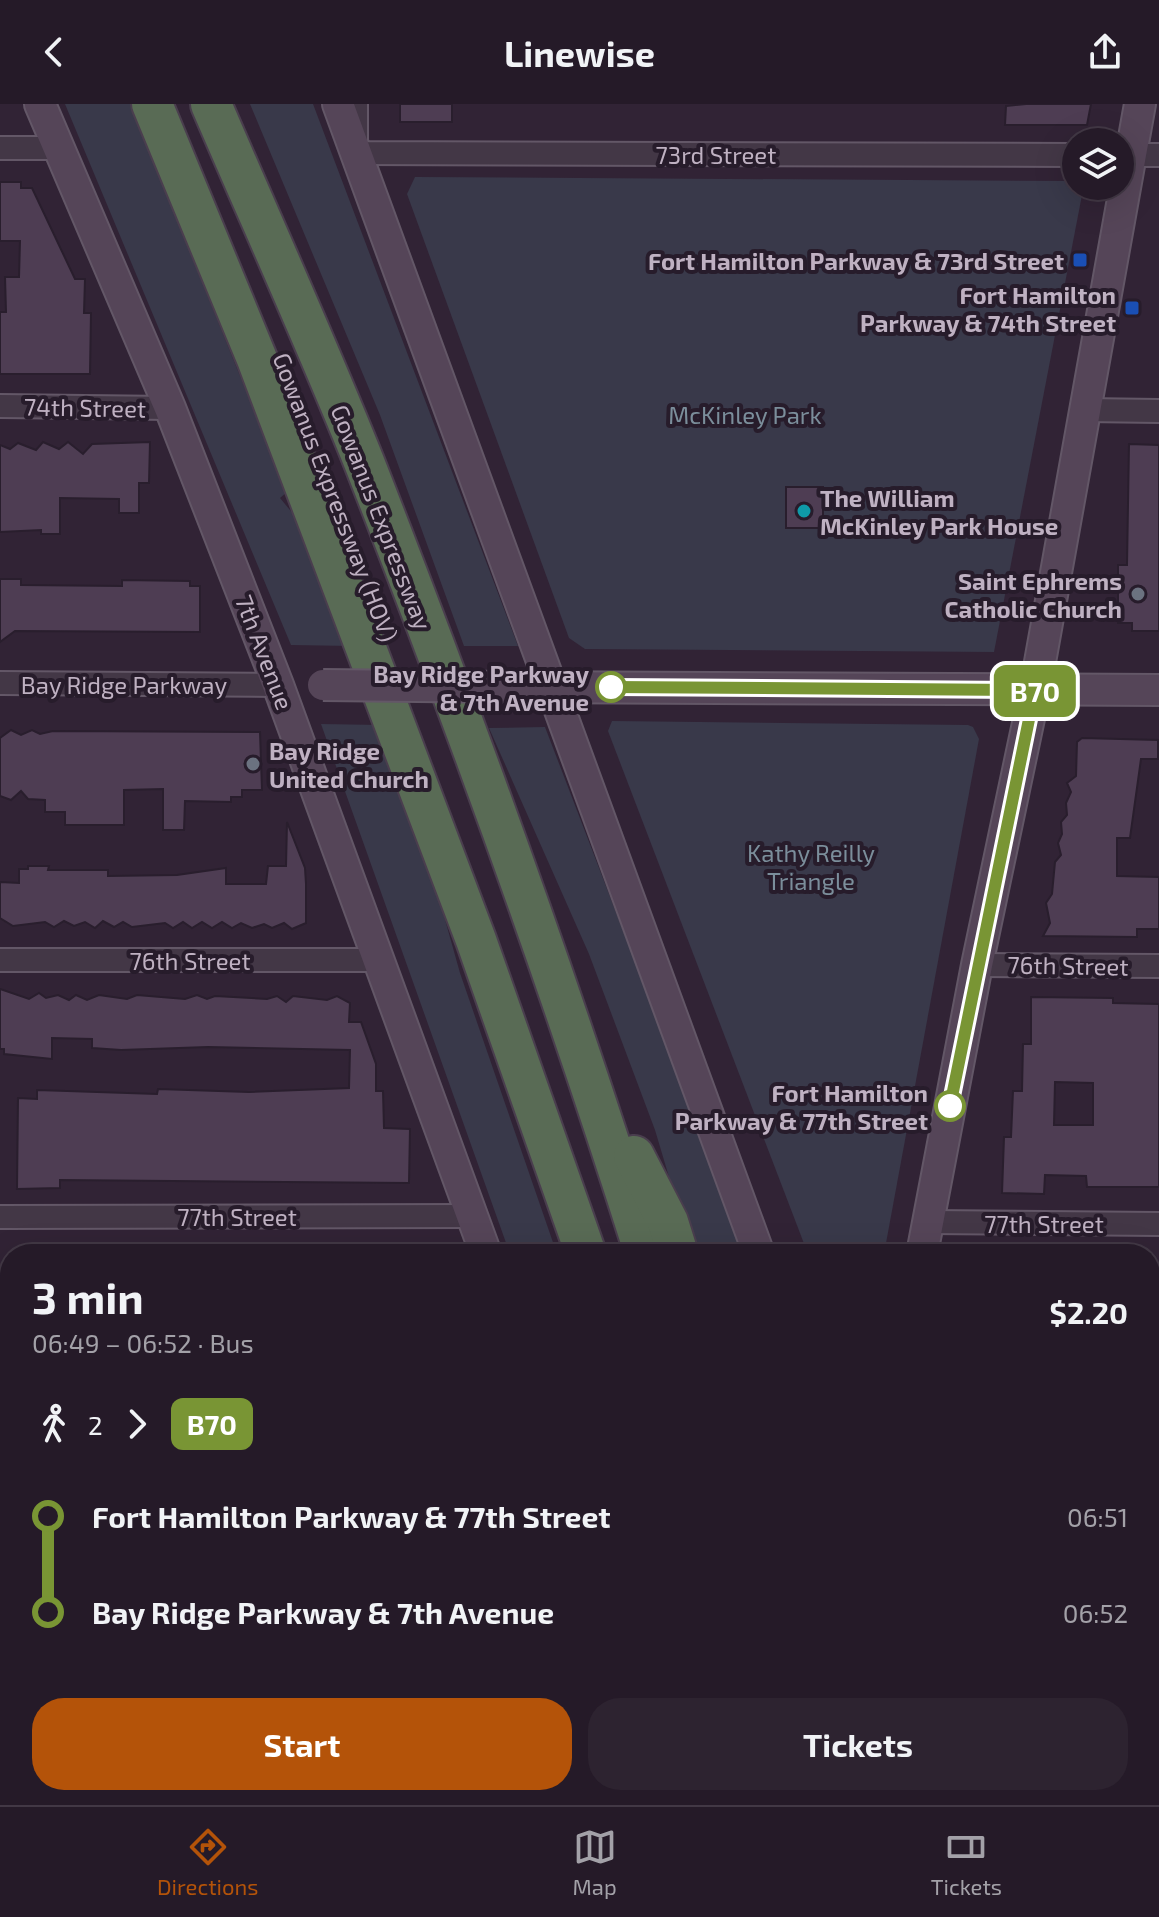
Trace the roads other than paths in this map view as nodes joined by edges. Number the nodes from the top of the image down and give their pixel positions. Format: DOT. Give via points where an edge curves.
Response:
graph roads {
  1 [pos="40,104"];
  2 [pos="152,104"];
  3 [pos="185,104"];
  4 [pos="211,104"];
  5 [pos="230,104"];
  6 [pos="338,104"];
  7 [pos="356,104"];
  8 [pos="1140,104"];
  9 [pos="0,148"];
  10 [pos="60,148"];
  11 [pos="356,153"];
  12 [pos="1062,155"];
  13 [pos="1136,155"];
  14 [pos="0,406"];
  15 [pos="170,408"];
  16 [pos="1085,410"];
  17 [pos="1159,411"];
  18 [pos="364,462"];
  19 [pos="0,683"];
  20 [pos="278,685"];
  21 [pos="554,687"];
  22 [pos="1035,690"];
  23 [pos="1159,690"];
  24 [pos="0,960"];
  25 [pos="381,960"];
  26 [pos="977,965"];
  27 [pos="1159,966"];
  28 [pos="579,1049"];
  29 [pos="475,1216"];
  30 [pos="0,1217"];
  31 [pos="929,1222"];
  32 [pos="1159,1224"];
  33 [pos="483,1244"];
  34 [pos="582,1244"];
  35 [pos="608,1244"];
  36 [pos="642,1244"];
  37 [pos="675,1244"];
  38 [pos="755,1244"];
  39 [pos="924,1244"];
  1 -- 10 [label="main road, 7th Avenue"];
  2 -- 34 [label="highway" via="257,359 481,955"];
  3 -- 35 [label="highway, Gowanus Expressway (HOV)" via="482,879"];
  4 -- 18 [label="highway, Gowanus Expressway"];
  5 -- 18 [label="highway" via="323,331"];
  6 -- 11 [label="main road"];
  7 -- 11 [label="street"];
  8 -- 13 [label="main road"];
  9 -- 10 [label="street"];
  10 -- 15 [label="main road, 7th Avenue"];
  11 -- 12 [label="street, 73rd Street"];
  11 -- 21 [label="main road"];
  13 -- 16 [label="main road"];
  14 -- 15 [label="street, 74th Street"];
  15 -- 20 [label="main road, 7th Avenue"];
  16 -- 17 [label="street"];
  16 -- 22 [label="main road"];
  18 -- 28 [label="highway, Gowanus Expressway"];
  19 -- 20 [label="street, Bay Ridge Parkway"];
  20 -- 21 [label="main road, Bay Ridge Parkway, bridge"];
  20 -- 25 [label="main road, 7th Avenue"];
  21 -- 22 [label="main road, Bay Ridge Parkway"];
  21 -- 38 [label="main road"];
  22 -- 23 [label="main road, Bay Ridge Parkway"];
  22 -- 26 [label="main road"];
  24 -- 25 [label="street, 76th Street"];
  25 -- 29 [label="main road, 7th Avenue"];
  26 -- 27 [label="street, 76th Street"];
  26 -- 31 [label="main road"];
  28 -- 36 [label="highway, Gowanus Expressway"];
  28 -- 37 [label="highway"];
  29 -- 30 [label="street, 77th Street"];
  29 -- 33 [label="main road, 7th Avenue"];
  31 -- 32 [label="street, 77th Street"];
  31 -- 39 [label="main road"];
}
